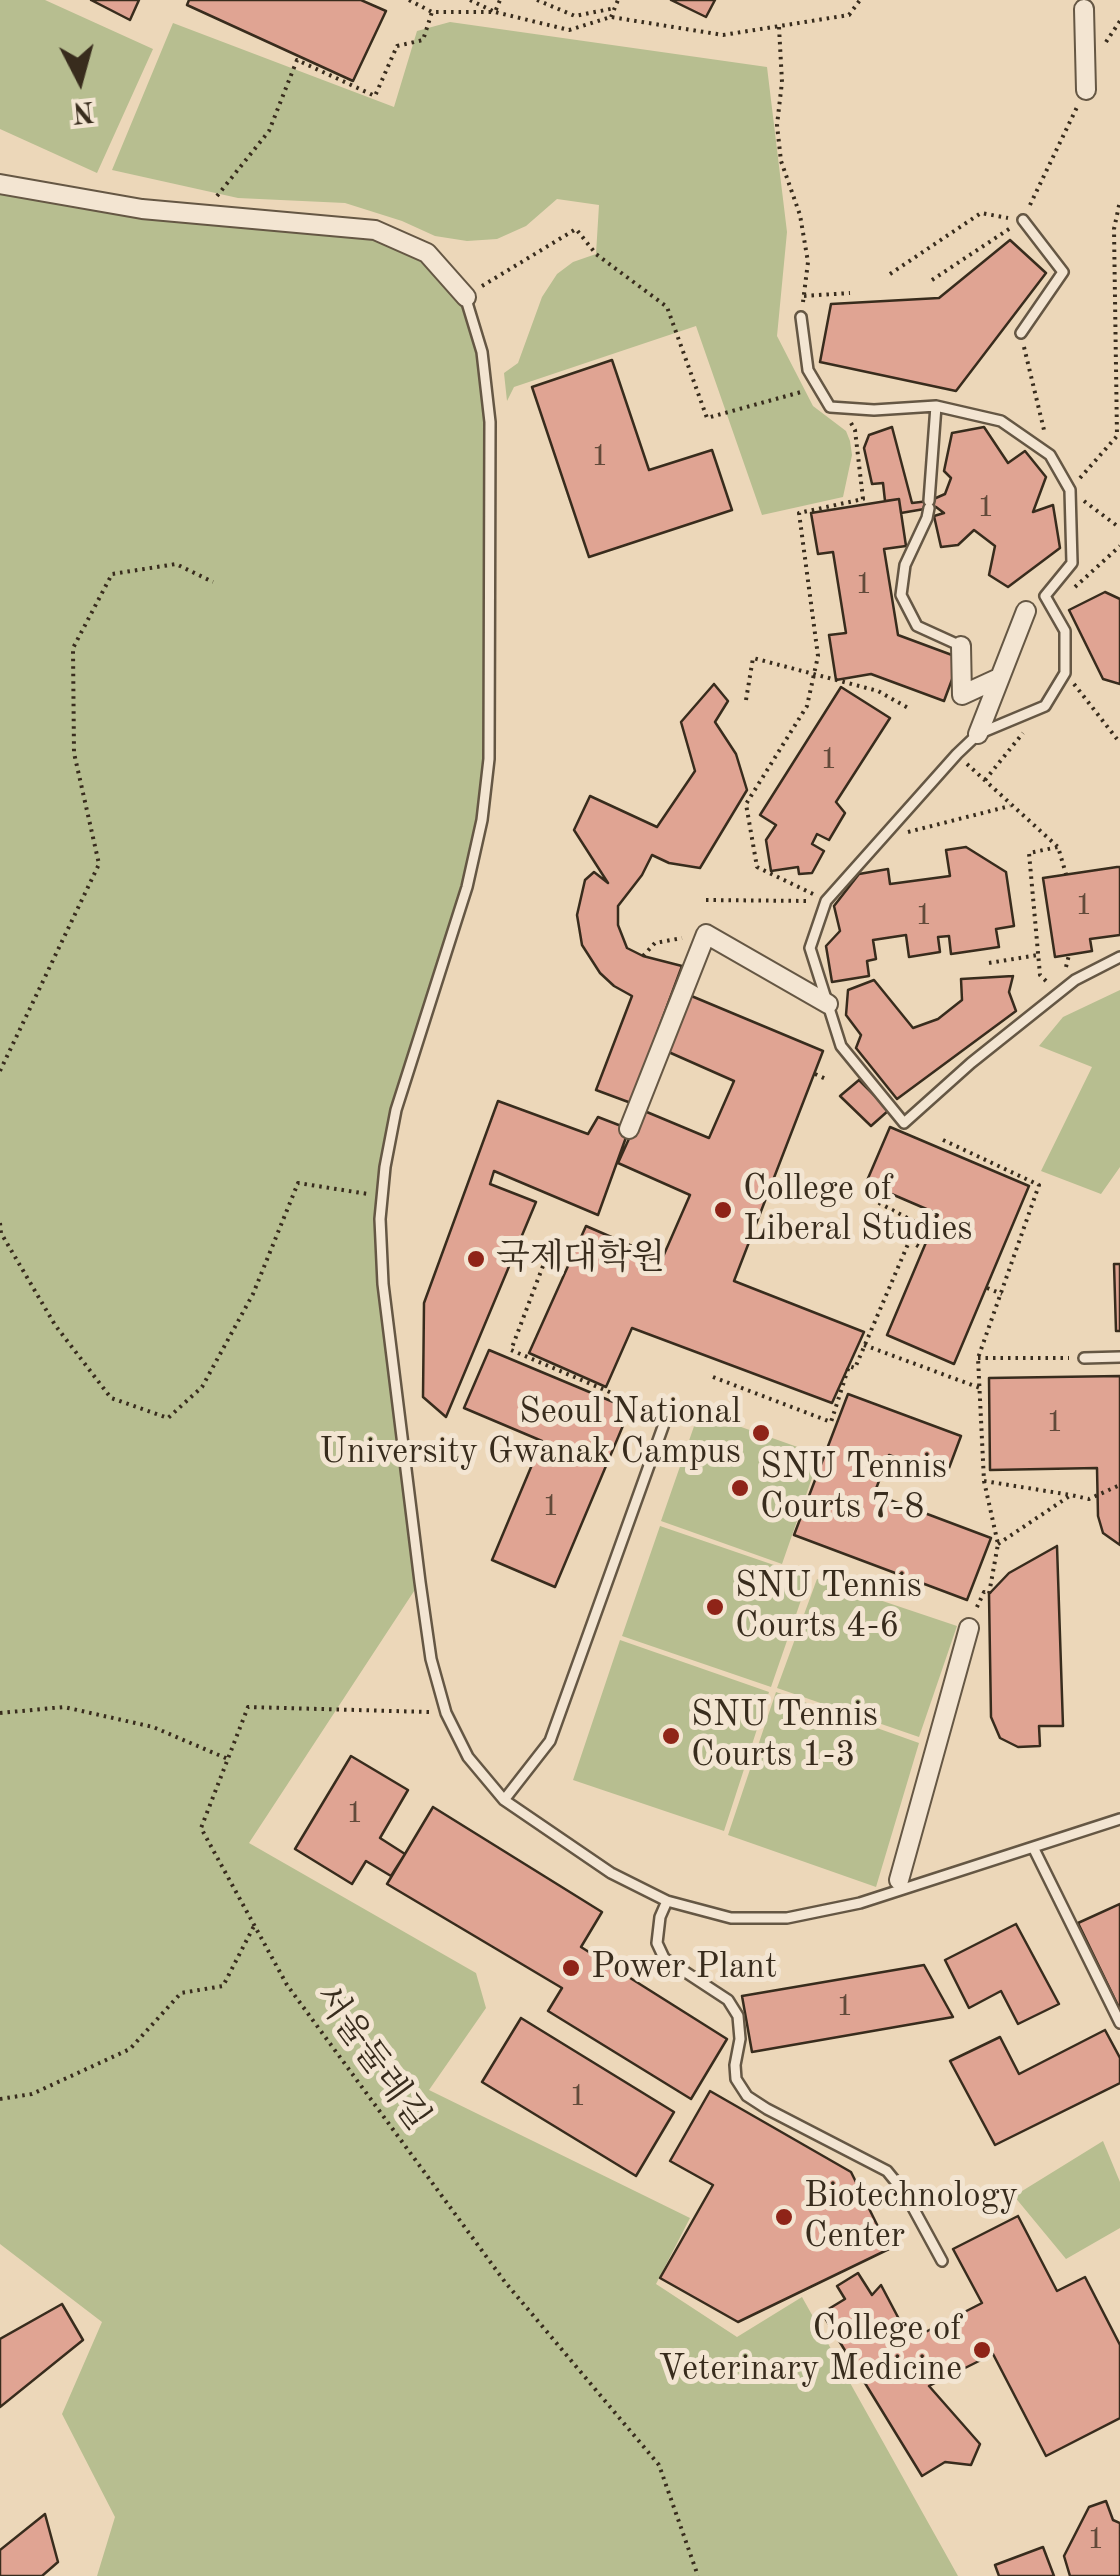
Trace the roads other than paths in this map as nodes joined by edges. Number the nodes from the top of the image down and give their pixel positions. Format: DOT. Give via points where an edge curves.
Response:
graph roads {
  1 [pos="1084,9"];
  2 [pos="1086,90"];
  3 [pos="0,181"];
  4 [pos="37,188"];
  5 [pos="1023,220"];
  6 [pos="801,317"];
  7 [pos="1021,333"];
  8 [pos="936,406"];
  9 [pos="1026,611"];
  10 [pos="961,646"];
  11 [pos="1000,678"];
  12 [pos="978,734"];
  13 [pos="1120,957"];
  14 [pos="828,1004"];
  15 [pos="629,1129"];
  16 [pos="1084,1358"];
  17 [pos="1120,1358"];
  18 [pos="669,1410"];
  19 [pos="969,1628"];
  20 [pos="504,1800"];
  21 [pos="1120,1819"];
  22 [pos="1034,1847"];
  23 [pos="899,1880"];
  24 [pos="667,1902"];
  25 [pos="1120,2023"];
  26 [pos="942,2260"];
  1 -- 2 [label="street"];
  3 -- 4 [label="street"];
  4 -- 20 [label="lane" via="142,209 375,230 427,253 466,297 482,352 490,422 489,759 467,888 396,1110 382,1197 383,1284 431,1659 468,1757"];
  5 -- 7 [label="lane" via="1063,272"];
  6 -- 8 [label="lane" via="808,370 830,407"];
  8 -- 10 [label="lane" via="929,505 904,565 901,595 916,626"];
  8 -- 12 [label="lane" via="1001,421 1050,455 1070,490 1072,563 1045,596 1065,631 1065,673 1045,706"];
  9 -- 11 [label="street"];
  10 -- 11 [label="street" via="962,696"];
  11 -- 12 [label="street"];
  12 -- 14 [label="lane" via="826,901 810,948"];
  13 -- 14 [label="lane" via="1059,992 904,1124 841,1046"];
  14 -- 15 [label="street" via="706,934"];
  16 -- 17 [label="lane"];
  18 -- 20 [label="lane" via="550,1741"];
  19 -- 23 [label="street"];
  20 -- 24 [label="lane" via="611,1873"];
  21 -- 22 [label="lane"];
  22 -- 24 [label="lane" via="860,1903 787,1918 731,1918"];
  22 -- 25 [label="lane"];
  24 -- 26 [label="lane" via="657,1943 664,1958 728,2000 738,2016 736,2078 747,2096 888,2170"];
}
